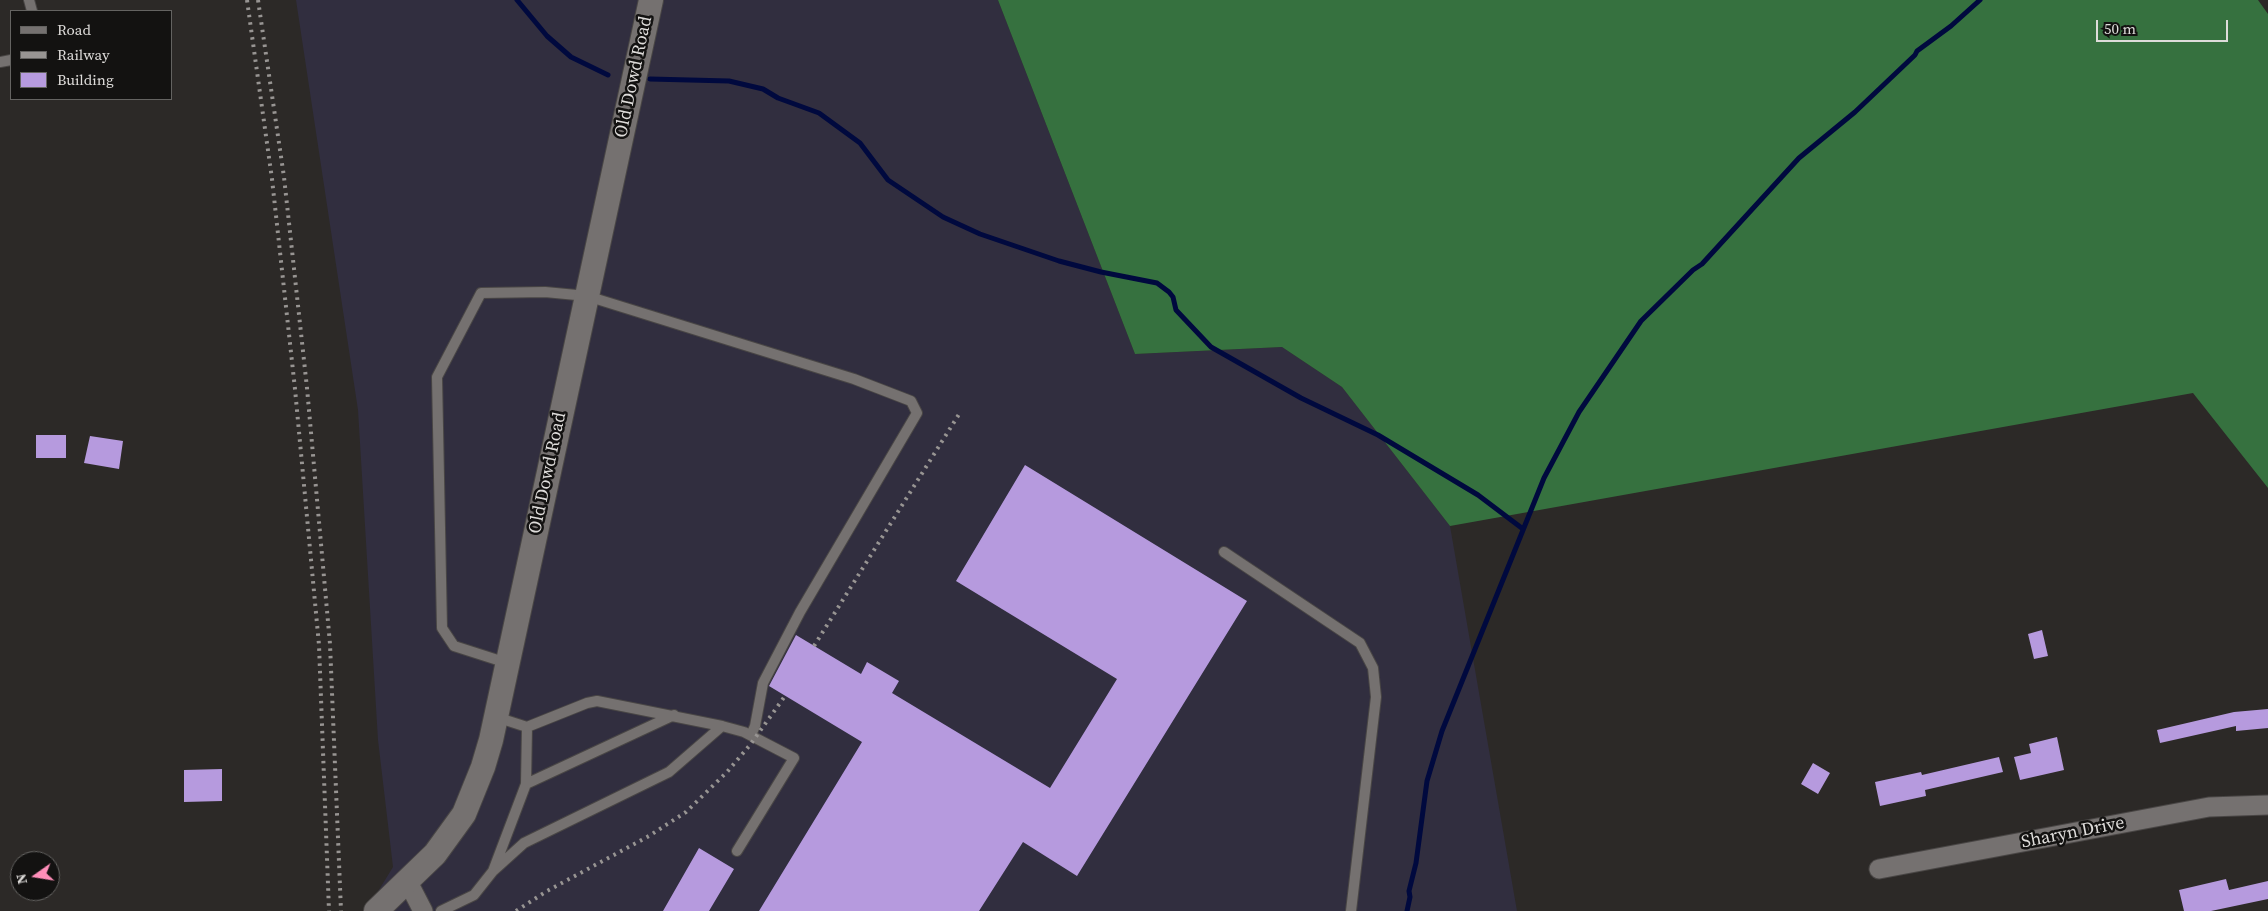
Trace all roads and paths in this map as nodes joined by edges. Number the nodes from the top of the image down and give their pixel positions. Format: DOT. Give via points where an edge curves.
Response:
graph roads {
  1 [pos="651,0"];
  2 [pos="587,296"];
  3 [pos="1224,552"];
  4 [pos="507,662"];
  5 [pos="674,716"];
  6 [pos="496,717"];
  7 [pos="722,726"];
  8 [pos="528,727"];
  9 [pos="751,735"];
  10 [pos="526,784"];
  11 [pos="2268,805"];
  12 [pos="737,851"];
  13 [pos="1879,869"];
  14 [pos="493,872"];
  15 [pos="408,882"];
  16 [pos="376,911"];
  17 [pos="423,911"];
  18 [pos="441,911"];
  19 [pos="1351,911"];
  1 -- 2 [label="street, Old Dowd Road"];
  2 -- 4 [label="street, Old Dowd Road"];
  2 -- 4 [label="lane" via="545,292 481,293 437,377 442,628 454,646"];
  2 -- 9 [label="lane" via="854,379 910,401 917,413 800,612 763,683"];
  3 -- 19 [label="lane" via="1360,643 1373,668 1376,697"];
  4 -- 6 [label="street, Old Dowd Road"];
  5 -- 7 [label="lane"];
  5 -- 8 [label="lane" via="597,701"];
  5 -- 10 [label="lane"];
  6 -- 8 [label="lane"];
  6 -- 15 [label="street, Old Dowd Road" via="483,767 464,814 436,854"];
  7 -- 9 [label="lane"];
  7 -- 14 [label="lane" via="668,772 524,843"];
  8 -- 10 [label="lane"];
  9 -- 12 [label="lane" via="794,758"];
  10 -- 14 [label="lane"];
  11 -- 13 [label="street, Sharyn Drive" via="2209,807"];
  14 -- 18 [label="lane" via="474,895"];
  15 -- 16 [label="street, Old Dowd Road"];
  15 -- 17 [label="street"];
}
